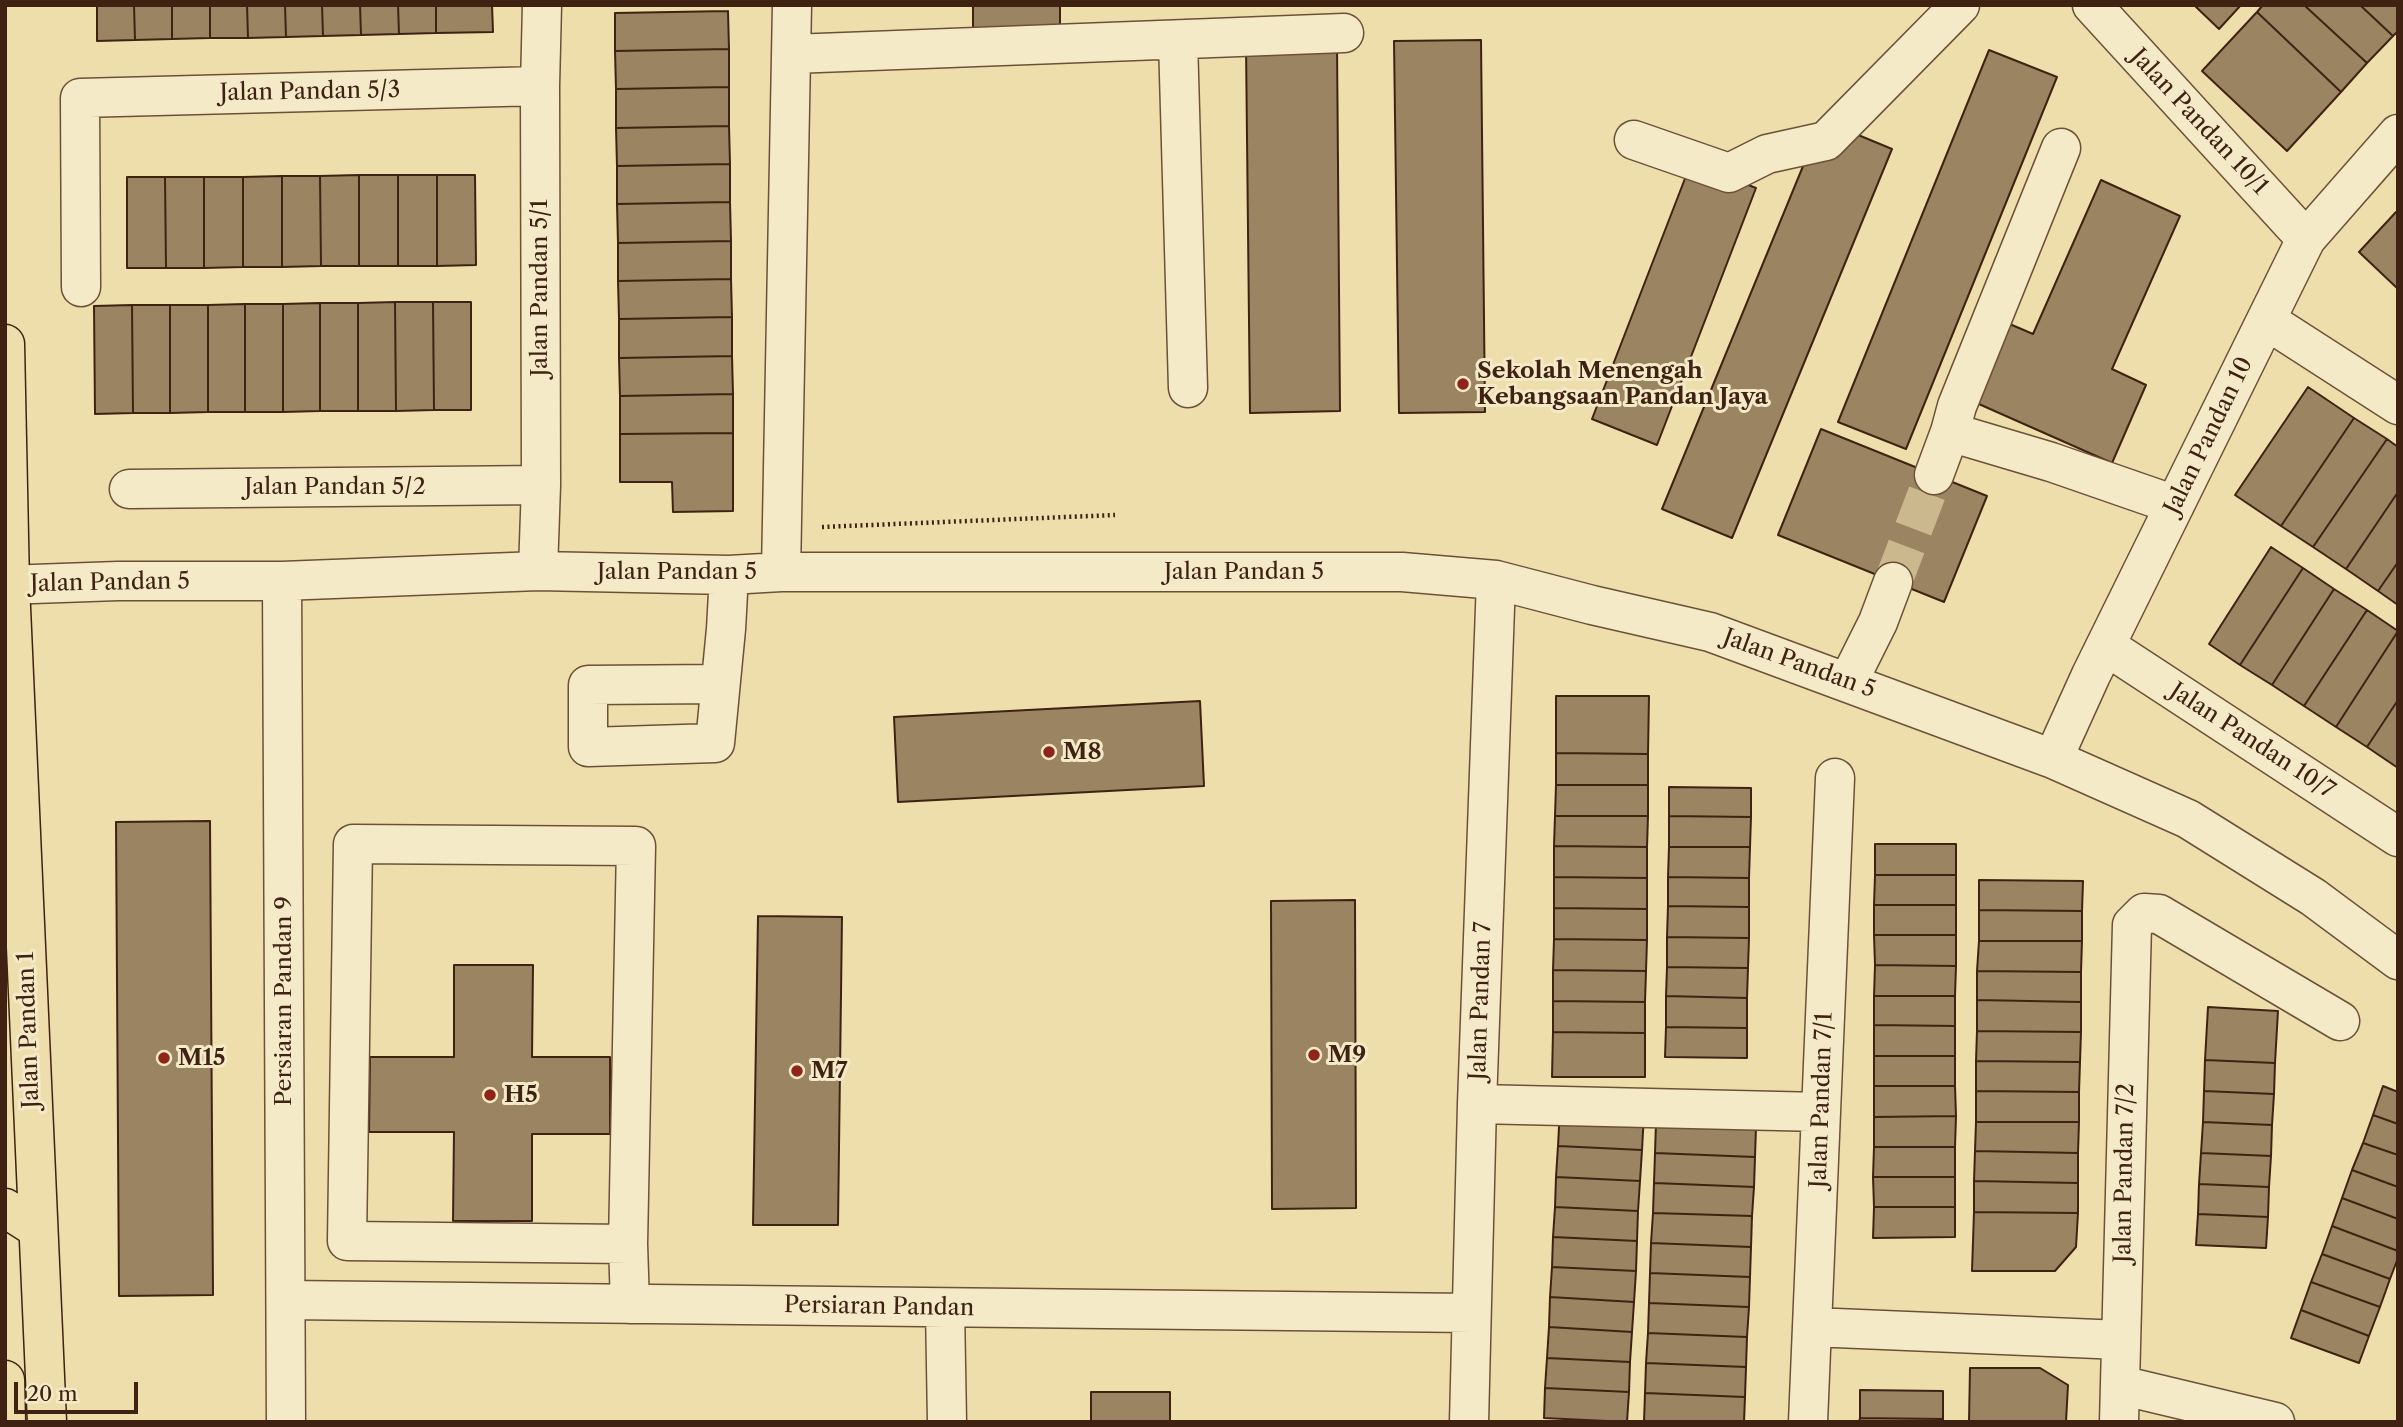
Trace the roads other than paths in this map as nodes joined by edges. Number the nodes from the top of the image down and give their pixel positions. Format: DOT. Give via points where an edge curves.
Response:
graph roads {
  1 [pos="542,5"];
  2 [pos="792,5"];
  3 [pos="1960,5"];
  4 [pos="2092,5"];
  5 [pos="1345,33"];
  6 [pos="1178,40"];
  7 [pos="792,54"];
  8 [pos="540,86"];
  9 [pos="2398,134"];
  10 [pos="1634,141"];
  11 [pos="2061,148"];
  12 [pos="2306,239"];
  13 [pos="81,287"];
  14 [pos="2266,320"];
  15 [pos="5,344"];
  16 [pos="1188,388"];
  17 [pos="2398,405"];
  18 [pos="1950,432"];
  19 [pos="1934,475"];
  20 [pos="541,485"];
  21 [pos="130,489"];
  22 [pos="2175,505"];
  23 [pos="538,571"];
  24 [pos="781,572"];
  25 [pos="729,575"];
  26 [pos="1496,580"];
  27 [pos="282,581"];
  28 [pos="1893,582"];
  29 [pos="8,585"];
  30 [pos="2106,646"];
  31 [pos="1849,682"];
  32 [pos="720,684"];
  33 [pos="2053,759"];
  34 [pos="1835,778"];
  35 [pos="2398,837"];
  36 [pos="2398,960"];
  37 [pos="2340,1021"];
  38 [pos="1477,1104"];
  39 [pos="1821,1112"];
  40 [pos="5,1208"];
  41 [pos="38,1229"];
  42 [pos="628,1244"];
  43 [pos="286,1300"];
  44 [pos="630,1304"];
  45 [pos="945,1308"];
  46 [pos="1471,1313"];
  47 [pos="1812,1327"];
  48 [pos="2121,1340"];
  49 [pos="5,1380"];
  50 [pos="2119,1403"];
  51 [pos="6,1422"];
  52 [pos="47,1422"];
  53 [pos="286,1422"];
  54 [pos="947,1422"];
  55 [pos="1469,1422"];
  56 [pos="1808,1422"];
  57 [pos="2275,1422"];
  1 -- 8 [label="street, Jalan Pandan 5/1"];
  2 -- 7 [label="street"];
  3 -- 10 [label="street" via="1826,141 1767,154 1730,173"];
  4 -- 12 [label="street, Jalan Pandan 10/1"];
  5 -- 6 [label="street"];
  6 -- 7 [label="street"];
  6 -- 16 [label="street"];
  7 -- 24 [label="street"];
  8 -- 13 [label="street, Jalan Pandan 5/3" via="80,98"];
  8 -- 20 [label="street, Jalan Pandan 5/1"];
  9 -- 12 [label="street, Jalan Pandan 10"];
  11 -- 18 [label="street"];
  12 -- 14 [label="street, Jalan Pandan 10"];
  14 -- 17 [label="street"];
  14 -- 22 [label="street, Jalan Pandan 10"];
  15 -- 29 [label="main road, Jalan Pandan 1"];
  18 -- 19 [label="street"];
  18 -- 22 [label="street"];
  20 -- 21 [label="street, Jalan Pandan 5/2"];
  20 -- 23 [label="street, Jalan Pandan 5/1"];
  22 -- 30 [label="street, Jalan Pandan 10"];
  23 -- 25 [label="street, Jalan Pandan 5"];
  23 -- 27 [label="street, Jalan Pandan 5"];
  24 -- 25 [label="street, Jalan Pandan 5"];
  24 -- 26 [label="street, Jalan Pandan 5" via="1402,572"];
  25 -- 32 [label="street"];
  26 -- 31 [label="street, Jalan Pandan 5" via="1710,632"];
  26 -- 38 [label="street, Jalan Pandan 7"];
  27 -- 29 [label="street, Jalan Pandan 5"];
  27 -- 43 [label="street, Persiaran Pandan 9"];
  28 -- 31 [label="street"];
  29 -- 41 [label="main road, Jalan Pandan 1"];
  30 -- 33 [label="street, Jalan Pandan 10"];
  30 -- 35 [label="street, Jalan Pandan 10/7"];
  31 -- 33 [label="street, Jalan Pandan 5"];
  33 -- 36 [label="street, Jalan Pandan 5" via="2188,819 2314,897"];
  34 -- 39 [label="street, Jalan Pandan 7/1"];
  37 -- 48 [label="street, Jalan Pandan 7/2" via="2159,914 2144,913 2132,925"];
  38 -- 39 [label="street"];
  38 -- 46 [label="street, Jalan Pandan 7"];
  39 -- 47 [label="street, Jalan Pandan 7/1"];
  40 -- 41 [label="main road"];
  41 -- 52 [label="main road, Jalan Pandan 1"];
  42 -- 42 [label="street" via="636,846 353,844 348,1241"];
  42 -- 44 [label="street"];
  43 -- 44 [label="street, Persiaran Pandan"];
  43 -- 53 [label="street, Persiaran Pandan 9"];
  44 -- 45 [label="street, Persiaran Pandan"];
  45 -- 46 [label="street, Persiaran Pandan"];
  45 -- 54 [label="street"];
  46 -- 55 [label="street, Jalan Pandan 7"];
  47 -- 48 [label="street"];
  47 -- 56 [label="street, Jalan Pandan 7/1"];
  48 -- 50 [label="street, Jalan Pandan 7/2"];
  49 -- 51 [label="main road"];
  50 -- 57 [label="street"];
}
